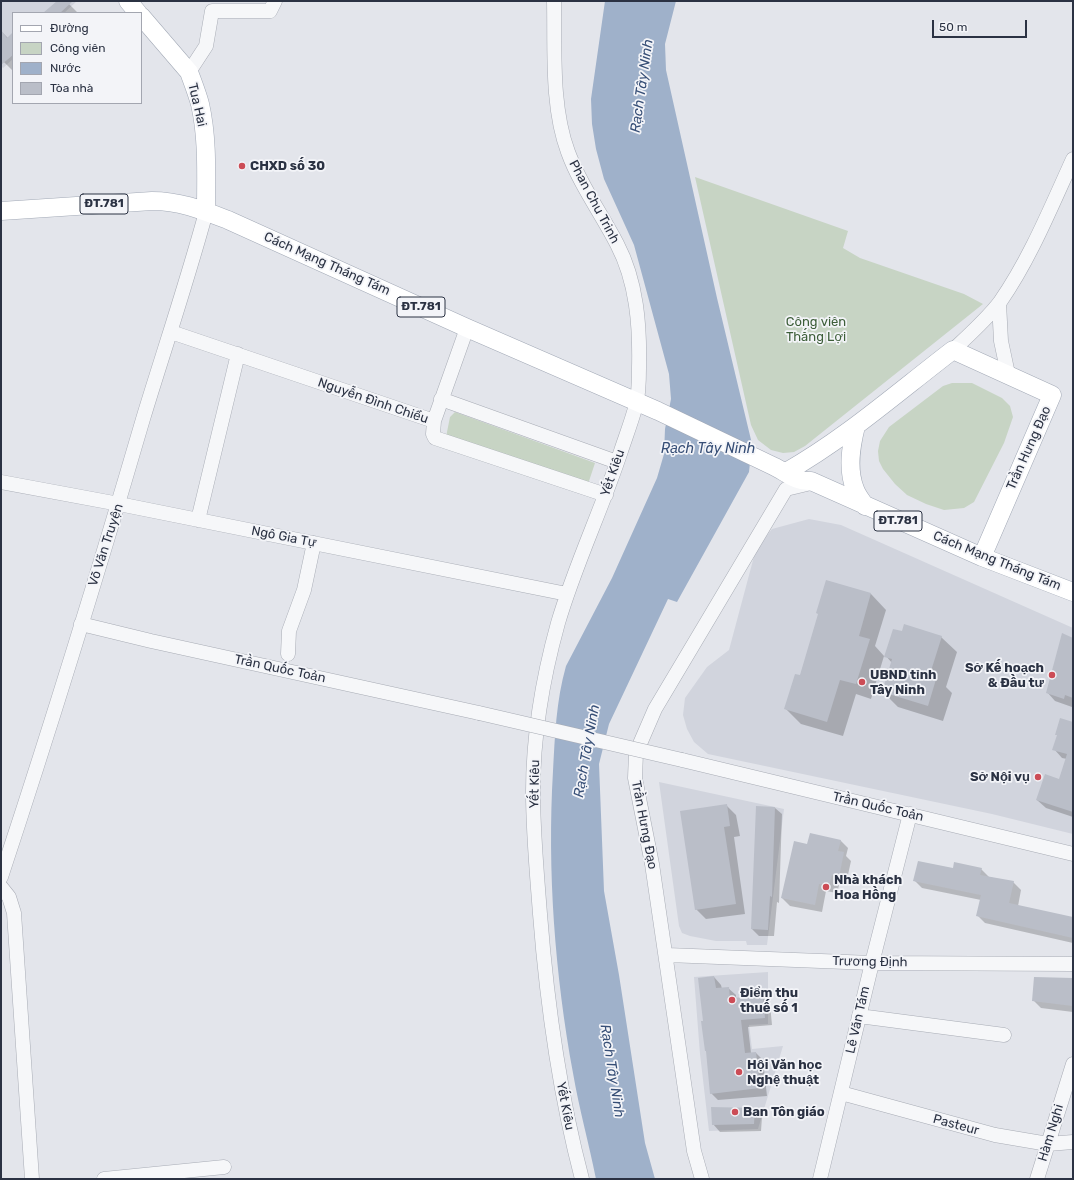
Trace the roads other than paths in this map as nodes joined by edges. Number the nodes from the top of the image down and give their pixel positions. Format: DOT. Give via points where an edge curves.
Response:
graph roads {
  1 [pos="128,1"];
  2 [pos="274,1"];
  3 [pos="554,1"];
  4 [pos="137,12"];
  5 [pos="142,17"];
  6 [pos="189,72"];
  7 [pos="1073,160"];
  8 [pos="1,211"];
  9 [pos="206,212"];
  10 [pos="999,303"];
  11 [pos="467,328"];
  12 [pos="171,332"];
  13 [pos="953,350"];
  14 [pos="238,354"];
  15 [pos="1008,374"];
  16 [pos="441,399"];
  17 [pos="637,402"];
  18 [pos="434,421"];
  19 [pos="856,426"];
  20 [pos="617,462"];
  21 [pos="782,474"];
  22 [pos="1,482"];
  23 [pos="606,495"];
  24 [pos="119,504"];
  25 [pos="865,506"];
  26 [pos="198,520"];
  27 [pos="314,543"];
  28 [pos="982,557"];
  29 [pos="1073,592"];
  30 [pos="567,594"];
  31 [pos="81,624"];
  32 [pos="288,654"];
  33 [pos="910,814"];
  34 [pos="1073,854"];
  35 [pos="1,877"];
  36 [pos="1,887"];
  37 [pos="667,955"];
  38 [pos="872,963"];
  39 [pos="1073,964"];
  40 [pos="859,1016"];
  41 [pos="1004,1035"];
  42 [pos="1073,1064"];
  43 [pos="841,1093"];
  44 [pos="1073,1142"];
  45 [pos="1048,1144"];
  46 [pos="224,1167"];
  47 [pos="32,1179"];
  48 [pos="104,1179"];
  49 [pos="582,1179"];
  50 [pos="702,1179"];
  51 [pos="820,1179"];
  52 [pos="1037,1179"];
  1 -- 4 [label="main road"];
  2 -- 6 [label="street" via="270,12 212,11 206,46"];
  3 -- 17 [label="street, Phan Chu Trinh" via="556,95 560,129 577,175 617,244 630,273 639,331"];
  5 -- 6 [label="main road, Tua Hai"];
  6 -- 9 [label="main road, Tua Hai" via="200,104 205,141"];
  7 -- 10 [label="street, Trần Hưng Đạo" via="1022,265"];
  8 -- 9 [label="main road, Cách Mạng Tháng Tám / ĐT.781" via="168,201"];
  9 -- 11 [label="main road, Cách Mạng Tháng Tám / ĐT.781"];
  9 -- 12 [label="street, Võ Văn Truyện"];
  10 -- 13 [label="street, Trần Hưng Đạo"];
  10 -- 15 [label="street" via="1001,341"];
  11 -- 16 [label="street"];
  11 -- 17 [label="main road, Cách Mạng Tháng Tám / ĐT.781"];
  12 -- 14 [label="street, Nguyễn Đình Chiểu"];
  12 -- 24 [label="street, Võ Văn Truyện"];
  13 -- 15 [label="main road, Trần Hưng Đạo"];
  13 -- 19 [label="main road, Trần Hưng Đạo"];
  14 -- 18 [label="street, Nguyễn Đình Chiểu"];
  14 -- 26 [label="street"];
  15 -- 28 [label="main road, Trần Hưng Đạo" via="1052,395"];
  16 -- 18 [label="street"];
  16 -- 20 [label="street, Nguyễn Đình Chiểu"];
  17 -- 20 [label="street, Yết Kiêu"];
  17 -- 21 [label="main road, Cách Mạng Tháng Tám / ĐT.781"];
  18 -- 23 [label="street, Nguyễn Đình Chiểu" via="433,434 437,440"];
  19 -- 21 [label="main road, Trần Hưng Đạo"];
  19 -- 25 [label="main road" via="852,443 851,473 855,489"];
  20 -- 23 [label="street, Yết Kiêu"];
  21 -- 25 [label="main road, Cách Mạng Tháng Tám / ĐT.781" via="793,470"];
  21 -- 37 [label="street, Trần Hưng Đạo" via="655,709 636,753 635,778"];
  22 -- 24 [label="street, Ngô Gia Tự"];
  23 -- 30 [label="street, Yết Kiêu"];
  24 -- 26 [label="street, Ngô Gia Tự"];
  24 -- 31 [label="street, Võ Văn Truyện"];
  25 -- 28 [label="main road, Cách Mạng Tháng Tám / ĐT.781"];
  26 -- 27 [label="street, Ngô Gia Tự"];
  27 -- 30 [label="street, Ngô Gia Tự"];
  27 -- 32 [label="street" via="304,590 290,631"];
  28 -- 29 [label="main road, Cách Mạng Tháng Tám / ĐT.781"];
  30 -- 49 [label="street, Yết Kiêu" via="545,678 533,792 545,976 555,1050"];
  31 -- 33 [label="street, Trần Quốc Toản, bridge" via="479,713"];
  31 -- 35 [label="street, Võ Văn Truyện"];
  33 -- 34 [label="street, Trần Quốc Toản"];
  33 -- 38 [label="street, Lê Văn Tám"];
  36 -- 47 [label="street" via="9,897 14,913"];
  37 -- 38 [label="street, Trương Định"];
  37 -- 50 [label="street, Trần Hưng Đạo" via="694,1151"];
  38 -- 39 [label="street, Trương Định"];
  38 -- 40 [label="street, Lê Văn Tám"];
  40 -- 41 [label="street"];
  40 -- 43 [label="street, Lê Văn Tám"];
  42 -- 45 [label="street, Hàm Nghi"];
  43 -- 45 [label="street, Pasteur" via="994,1135"];
  43 -- 51 [label="street, Lê Văn Tám"];
  44 -- 45 [label="street, Pasteur"];
  45 -- 52 [label="street, Hàm Nghi"];
  46 -- 48 [label="street"];
}
